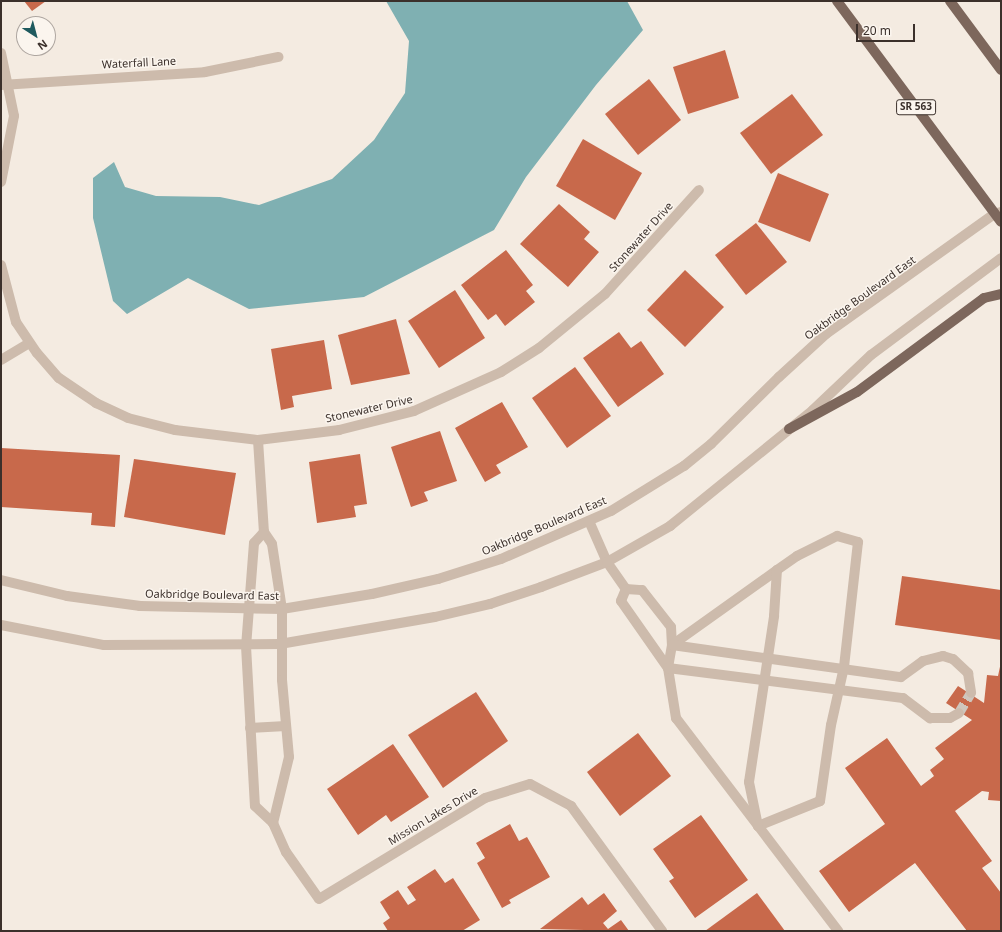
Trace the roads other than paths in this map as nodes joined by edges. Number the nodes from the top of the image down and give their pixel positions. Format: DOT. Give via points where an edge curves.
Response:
graph roads {
  1 [pos="837,1"];
  2 [pos="950,1"];
  3 [pos="1,53"];
  4 [pos="278,57"];
  5 [pos="1001,70"];
  6 [pos="5,85"];
  7 [pos="1,182"];
  8 [pos="699,190"];
  9 [pos="999,216"];
  10 [pos="1001,258"];
  11 [pos="1,265"];
  12 [pos="1001,294"];
  13 [pos="29,343"];
  14 [pos="1,360"];
  15 [pos="789,429"];
  16 [pos="258,440"];
  17 [pos="589,521"];
  18 [pos="264,532"];
  19 [pos="607,562"];
  20 [pos="777,570"];
  21 [pos="1,580"];
  22 [pos="626,589"];
  23 [pos="282,609"];
  24 [pos="250,610"];
  25 [pos="1,625"];
  26 [pos="280,644"];
  27 [pos="672,645"];
  28 [pos="246,646"];
  29 [pos="766,657"];
  30 [pos="844,667"];
  31 [pos="668,668"];
  32 [pos="764,680"];
  33 [pos="839,689"];
  34 [pos="971,693"];
  35 [pos="959,713"];
  36 [pos="286,726"];
  37 [pos="250,728"];
  38 [pos="274,823"];
  39 [pos="758,826"];
  40 [pos="662,931"];
  41 [pos="838,931"];
  1 -- 9 [label="main road, SR 563"];
  2 -- 5 [label="main road"];
  3 -- 6 [label="street"];
  4 -- 6 [label="street, Waterfall Lane" via="205,72"];
  6 -- 7 [label="street" via="14,116"];
  8 -- 16 [label="street, Stonewater Drive" via="605,294 538,348 501,372 414,411 339,430"];
  9 -- 17 [label="street, Oakbridge Boulevard East" via="826,334 711,444 684,466 648,490"];
  10 -- 15 [label="street" via="871,355"];
  11 -- 13 [label="street, Stonewater Drive" via="16,322"];
  12 -- 15 [label="main road" via="984,298 857,392"];
  13 -- 14 [label="street"];
  13 -- 16 [label="street, Stonewater Drive" via="59,378 96,403 128,418 175,430"];
  15 -- 19 [label="street" via="670,526"];
  16 -- 18 [label="street"];
  17 -- 19 [label="street"];
  17 -- 23 [label="street, Oakbridge Boulevard East" via="501,559 438,579 372,594"];
  18 -- 23 [label="street" via="272,544"];
  18 -- 24 [label="street, Mission Lakes Drive" via="254,543"];
  19 -- 22 [label="street"];
  19 -- 26 [label="street" via="490,604"];
  20 -- 27 [label="street"];
  20 -- 29 [label="street"];
  20 -- 30 [label="street" via="837,536 858,542"];
  21 -- 24 [label="street, Oakbridge Boulevard East" via="67,596 140,606"];
  22 -- 27 [label="street" via="642,590 671,627"];
  22 -- 31 [label="street" via="621,601"];
  23 -- 24 [label="street, Oakbridge Boulevard East"];
  23 -- 26 [label="street"];
  24 -- 28 [label="street, Mission Lakes Drive"];
  25 -- 28 [label="street" via="104,645"];
  26 -- 28 [label="street"];
  26 -- 36 [label="street"];
  27 -- 29 [label="street"];
  27 -- 31 [label="street"];
  28 -- 37 [label="street, Mission Lakes Drive"];
  29 -- 30 [label="street"];
  29 -- 32 [label="street"];
  30 -- 33 [label="street"];
  30 -- 34 [label="street" via="901,677 923,661 943,656 957,662 968,673"];
  31 -- 32 [label="street"];
  31 -- 39 [label="street" via="676,718"];
  32 -- 33 [label="street"];
  32 -- 39 [label="street" via="749,782"];
  33 -- 35 [label="street" via="903,698 930,718 940,720"];
  33 -- 39 [label="street" via="820,801"];
  36 -- 37 [label="street"];
  36 -- 38 [label="street" via="289,757"];
  37 -- 38 [label="street, Mission Lakes Drive" via="255,806"];
  38 -- 40 [label="street, Mission Lakes Drive" via="286,852 319,899 484,798 530,784 571,806"];
  39 -- 41 [label="street"];
}
